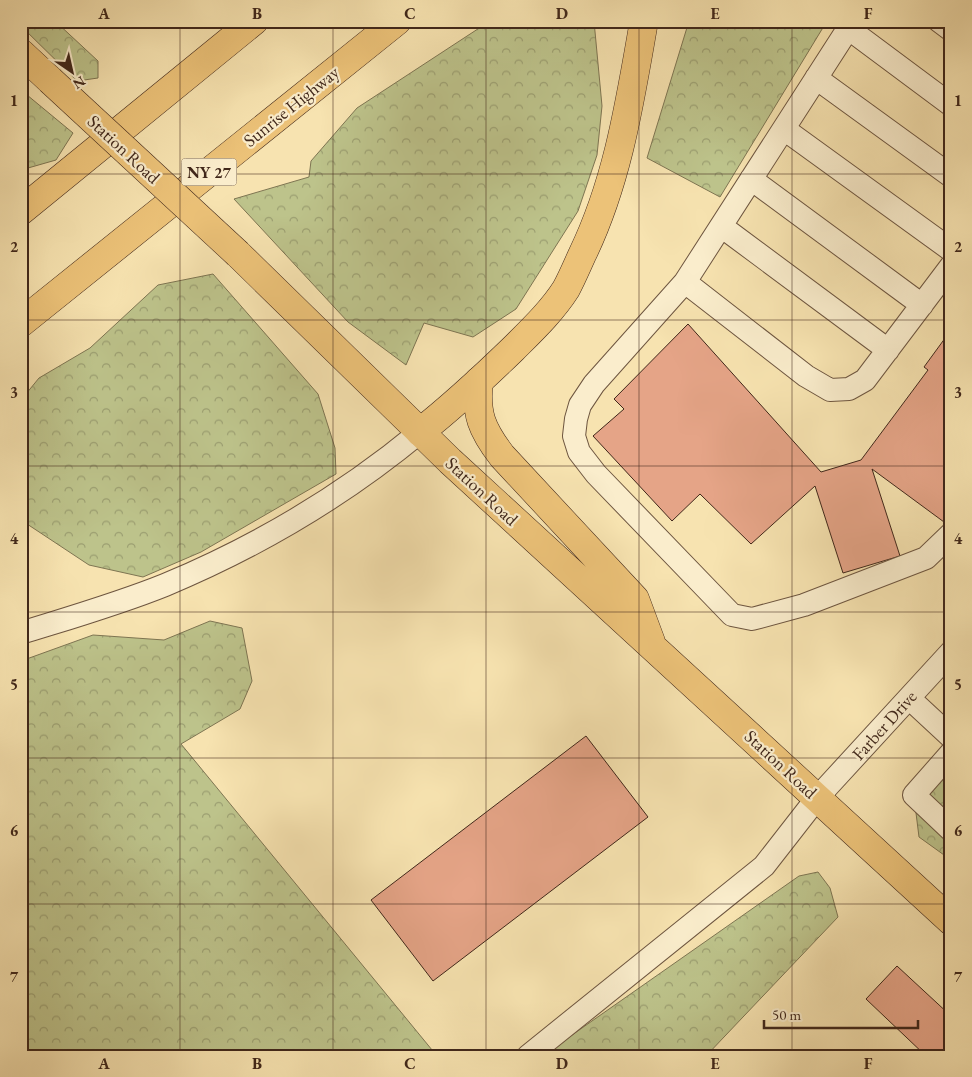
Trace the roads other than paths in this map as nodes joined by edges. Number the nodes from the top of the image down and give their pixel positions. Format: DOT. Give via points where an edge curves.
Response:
graph roads {
  1 [pos="254,21"];
  2 [pos="397,21"];
  3 [pos="644,21"];
  4 [pos="939,21"];
  5 [pos="851,25"];
  6 [pos="951,30"];
  7 [pos="21,53"];
  8 [pos="816,78"];
  9 [pos="951,105"];
  10 [pos="784,129"];
  11 [pos="951,176"];
  12 [pos="751,179"];
  13 [pos="21,211"];
  14 [pos="721,226"];
  15 [pos="951,250"];
  16 [pos="951,266"];
  17 [pos="686,282"];
  18 [pos="922,305"];
  19 [pos="21,323"];
  20 [pos="888,350"];
  21 [pos="479,381"];
  22 [pos="420,432"];
  23 [pos="951,534"];
  24 [pos="21,633"];
  25 [pos="652,646"];
  26 [pos="951,652"];
  27 [pos="909,698"];
  28 [pos="951,737"];
  29 [pos="951,753"];
  30 [pos="817,798"];
  31 [pos="949,824"];
  32 [pos="951,920"];
  33 [pos="528,1056"];
  1 -- 13 [label="main road"];
  2 -- 19 [label="main road, Sunrise Highway / NY 27"];
  3 -- 21 [label="main road" via="625,127 596,227 566,289 525,337"];
  4 -- 6 [label="street"];
  5 -- 8 [label="street"];
  5 -- 9 [label="street"];
  7 -- 22 [label="main road, Station Road, bridge" via="238,254"];
  8 -- 10 [label="street"];
  8 -- 11 [label="street"];
  10 -- 12 [label="street"];
  10 -- 15 [label="street"];
  12 -- 14 [label="street"];
  12 -- 18 [label="street"];
  14 -- 17 [label="street"];
  14 -- 20 [label="street"];
  16 -- 18 [label="street"];
  17 -- 20 [label="street" via="806,376 830,390 849,389 865,380"];
  17 -- 23 [label="street" via="594,384 580,406 574,436 579,452 596,474 732,615 752,619 812,601 926,558"];
  18 -- 20 [label="street"];
  21 -- 22 [label="main road"];
  21 -- 25 [label="main road" via="478,415 487,437 635,599"];
  22 -- 24 [label="street" via="335,494 238,550 164,585"];
  22 -- 25 [label="main road, Station Road"];
  25 -- 30 [label="main road, Station Road"];
  26 -- 27 [label="street, Farber Drive"];
  27 -- 28 [label="street"];
  27 -- 30 [label="street, Farber Drive"];
  29 -- 31 [label="street" via="914,795"];
  30 -- 32 [label="main road, Station Road"];
  30 -- 33 [label="street, Farber Drive" via="764,866"];
}
